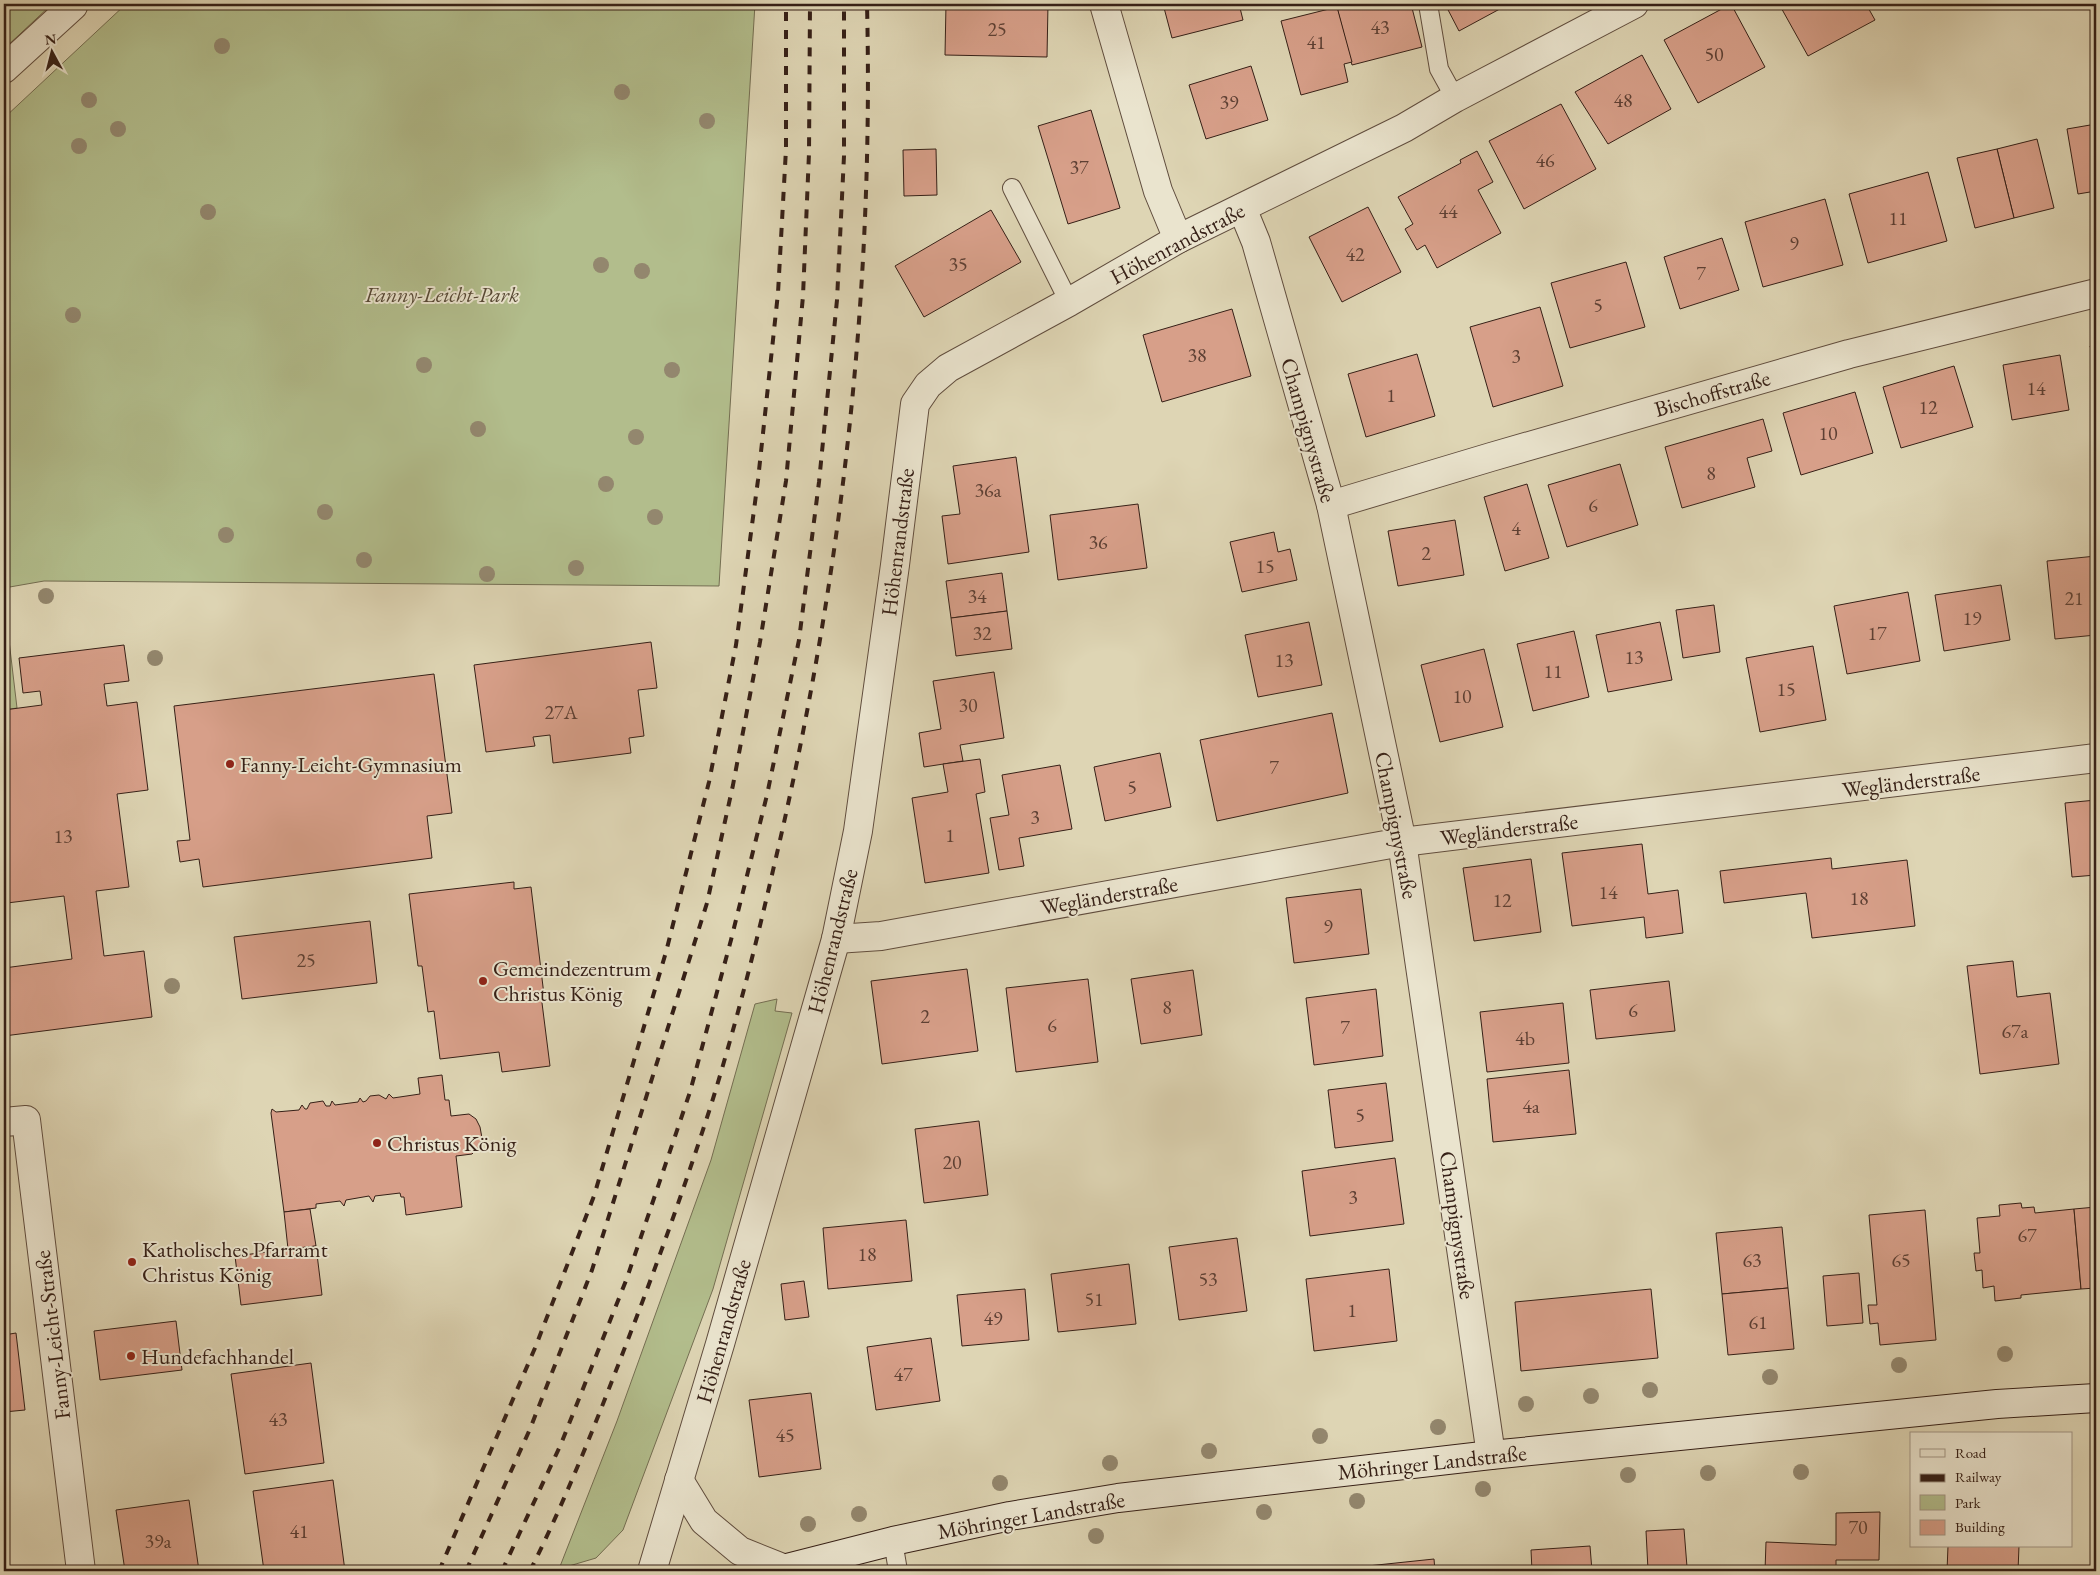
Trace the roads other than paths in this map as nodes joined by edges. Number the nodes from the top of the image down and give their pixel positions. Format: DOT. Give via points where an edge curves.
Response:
graph roads {
  1 [pos="1104,4"];
  2 [pos="1428,4"];
  3 [pos="1634,4"];
  4 [pos="74,5"];
  5 [pos="4,69"];
  6 [pos="1455,98"];
  7 [pos="1012,188"];
  8 [pos="1242,208"];
  9 [pos="1178,239"];
  10 [pos="2096,293"];
  11 [pos="1069,302"];
  12 [pos="1331,505"];
  13 [pos="2096,758"];
  14 [pos="1402,842"];
  15 [pos="836,939"];
  16 [pos="15,1121"];
  17 [pos="2096,1398"];
  18 [pos="1491,1455"];
  19 [pos="679,1480"];
  20 [pos="893,1541"];
  21 [pos="780,1570"];
  22 [pos="81,1571"];
  23 [pos="652,1571"];
  24 [pos="898,1571"];
  1 -- 9 [label="street" via="1158,191"];
  2 -- 6 [label="lane" via="1439,69"];
  3 -- 6 [label="street, Höhenrandstraße"];
  4 -- 5 [label="street"];
  6 -- 8 [label="street, Höhenrandstraße" via="1404,128"];
  7 -- 11 [label="lane"];
  8 -- 9 [label="street, Höhenrandstraße"];
  8 -- 12 [label="street, Champignystraße" via="1256,242"];
  9 -- 11 [label="street, Höhenrandstraße"];
  10 -- 12 [label="street, Bischoffstraße" via="1849,354"];
  11 -- 15 [label="street, Höhenrandstraße" via="948,368 928,385 914,404 858,831"];
  12 -- 14 [label="street, Champignystraße"];
  13 -- 14 [label="street, Wegländerstraße"];
  14 -- 15 [label="street, Wegländerstraße" via="881,936"];
  14 -- 18 [label="street, Champignystraße"];
  15 -- 19 [label="street, Höhenrandstraße"];
  16 -- 22 [label="street, Fanny-Leicht-Straße"];
  17 -- 18 [label="street, Möhringer Landstraße" via="1997,1404"];
  18 -- 20 [label="street, Möhringer Landstraße" via="1118,1498 1010,1516"];
  19 -- 21 [label="street" via="704,1521 740,1550"];
  19 -- 23 [label="street, Höhenrandstraße"];
  20 -- 21 [label="street, Möhringer Landstraße"];
  20 -- 24 [label="lane"];
}
